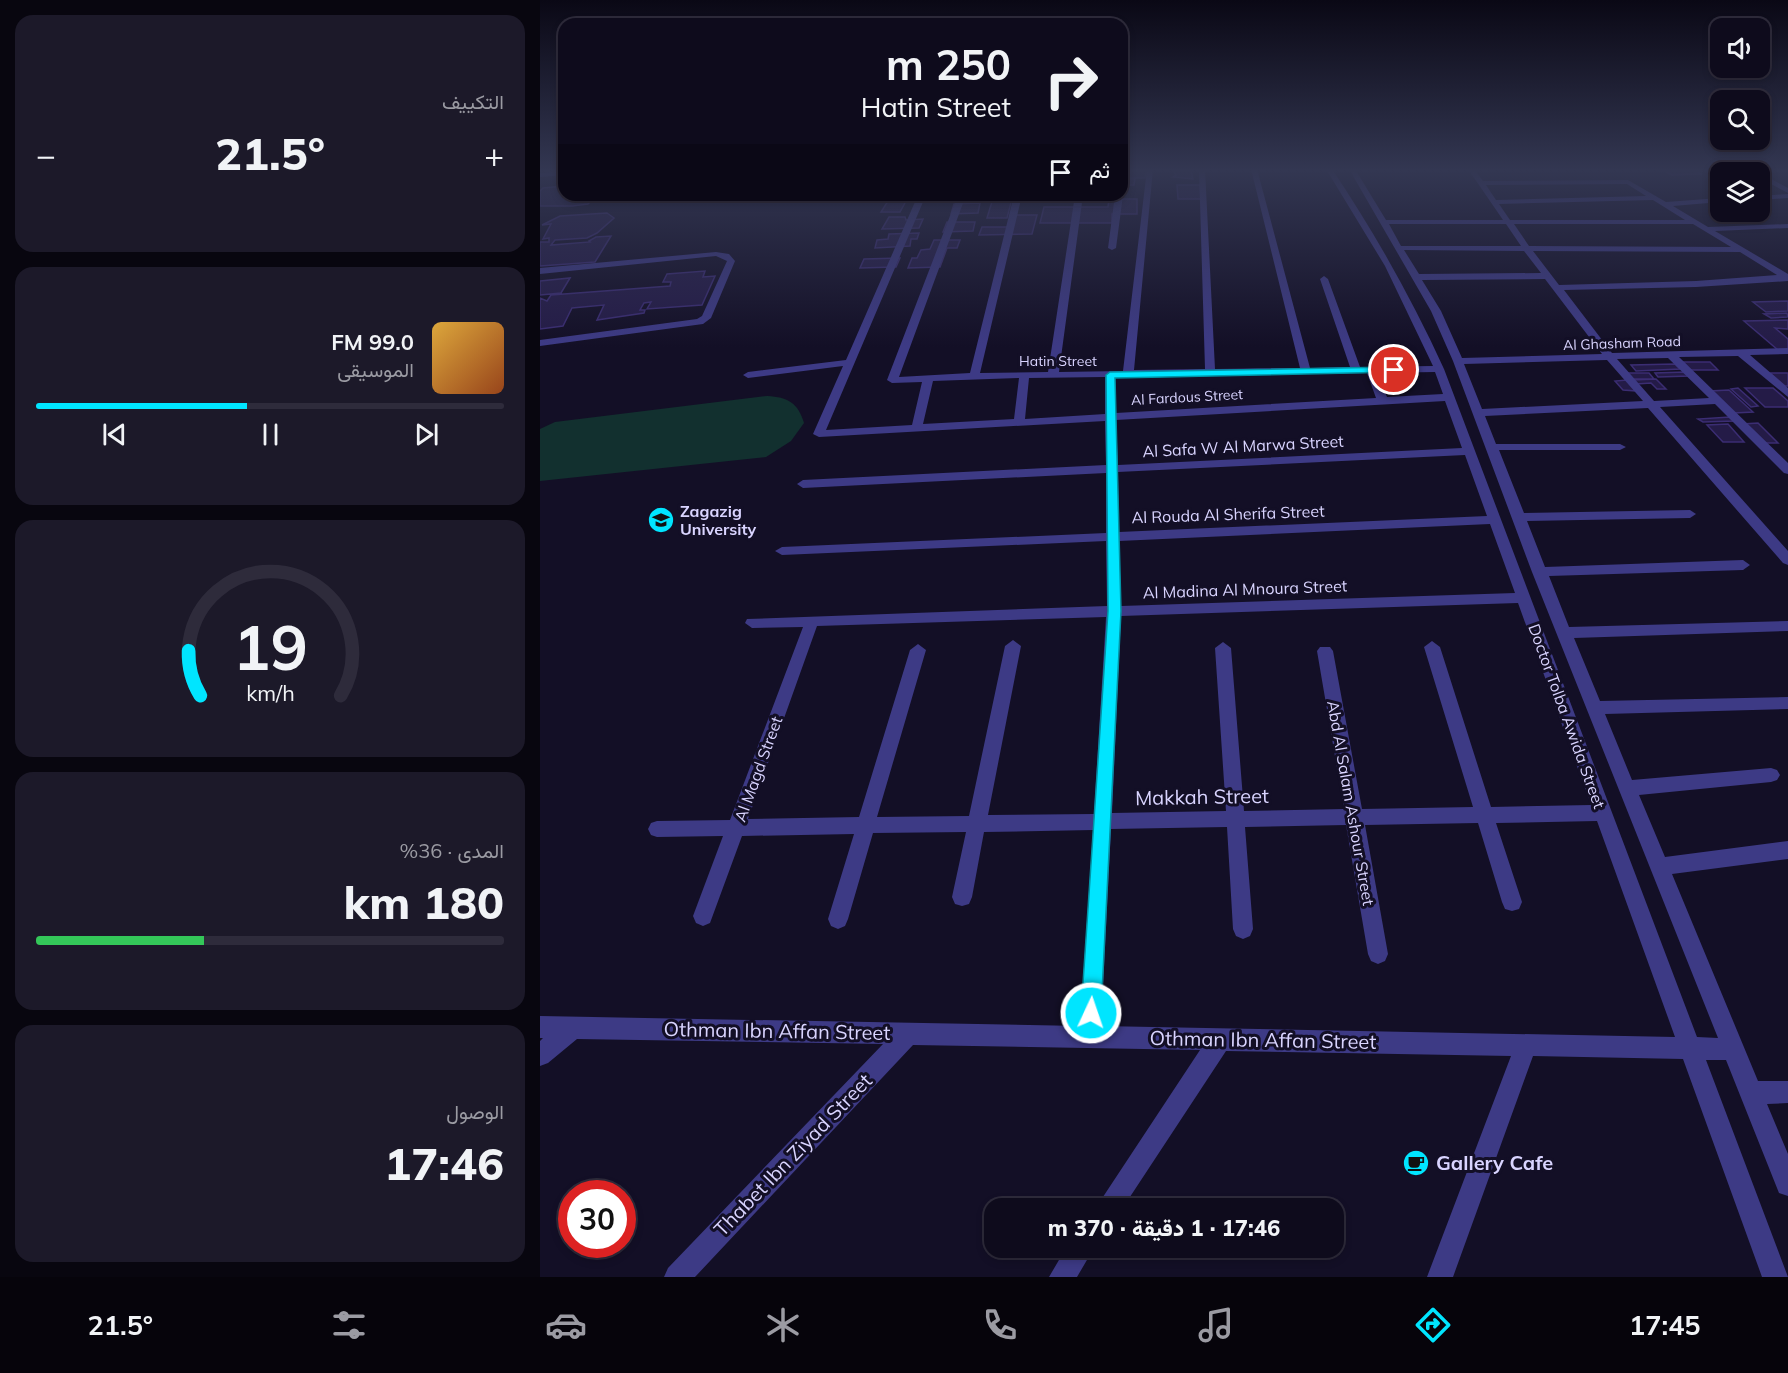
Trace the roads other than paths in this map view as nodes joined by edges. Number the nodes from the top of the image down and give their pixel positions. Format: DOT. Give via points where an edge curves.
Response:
graph roads {
  1 [pos="908,229"];
  2 [pos="949,229"];
  3 [pos="1010,229"];
  4 [pos="1074,229"];
  5 [pos="1115,229"];
  6 [pos="1144,229"];
  7 [pos="1204,229"];
  8 [pos="1269,229"];
  9 [pos="1367,229"];
  10 [pos="1387,229"];
  11 [pos="1513,229"];
  12 [pos="1707,229"];
  13 [pos="1718,229"];
  14 [pos="1112,248"];
  15 [pos="1399,248"];
  16 [pos="1527,249"];
  17 [pos="1742,250"];
  18 [pos="540,271"];
  19 [pos="1548,276"];
  20 [pos="1416,278"];
  21 [pos="1787,278"];
  22 [pos="1324,279"];
  23 [pos="1557,288"];
  24 [pos="540,343"];
  25 [pos="1788,351"];
  26 [pos="1741,353"];
  27 [pos="1671,355"];
  28 [pos="1610,357"];
  29 [pos="1458,361"];
  30 [pos="851,362"];
  31 [pos="1440,369"];
  32 [pos="1371,370"];
  33 [pos="1356,371"];
  34 [pos="1306,372"];
  35 [pos="1210,374"];
  36 [pos="748,375"];
  37 [pos="1110,375"];
  38 [pos="1128,375"];
  39 [pos="974,376"];
  40 [pos="1024,376"];
  41 [pos="1053,376"];
  42 [pos="928,379"];
  43 [pos="1788,394"];
  44 [pos="1450,397"];
  45 [pos="1383,401"];
  46 [pos="1717,401"];
  47 [pos="1651,404"];
  48 [pos="1476,413"];
  49 [pos="1111,417"];
  50 [pos="1019,422"];
  51 [pos="917,428"];
  52 [pos="1490,447"];
  53 [pos="1620,447"];
  54 [pos="1470,451"];
  55 [pos="1112,469"];
  56 [pos="1788,470"];
  57 [pos="803,484"];
  58 [pos="1690,514"];
  59 [pos="1518,517"];
  60 [pos="1495,520"];
  61 [pos="1113,535"];
  62 [pos="782,551"];
  63 [pos="1788,560"];
  64 [pos="1743,565"];
  65 [pos="1539,572"];
  66 [pos="1524,598"];
  67 [pos="1114,611"];
  68 [pos="812,621"];
  69 [pos="752,623"];
  70 [pos="1788,626"];
  71 [pos="1564,633"];
  72 [pos="1013,646"];
  73 [pos="1432,647"];
  74 [pos="1223,648"];
  75 [pos="918,650"];
  76 [pos="1324,651"];
  77 [pos="1788,703"];
  78 [pos="1594,708"];
  79 [pos="1771,775"];
  80 [pos="1627,789"];
  81 [pos="1603,813"];
  82 [pos="1484,815"];
  83 [pos="1354,818"];
  84 [pos="1235,819"];
  85 [pos="1102,821"];
  86 [pos="977,824"];
  87 [pos="866,825"];
  88 [pos="736,828"];
  89 [pos="657,829"];
  90 [pos="1788,850"];
  91 [pos="1659,867"];
  92 [pos="962,897"];
  93 [pos="1512,902"];
  94 [pos="703,916"];
  95 [pos="838,919"];
  96 [pos="1243,929"];
  97 [pos="1378,954"];
  98 [pos="540,1027"];
  99 [pos="574,1027"];
  100 [pos="909,1033"];
  101 [pos="1090,1037"];
  102 [pos="1220,1040"];
  103 [pos="1526,1045"];
  104 [pos="1690,1049"];
  105 [pos="1733,1049"];
  106 [pos="540,1055"];
  107 [pos="1788,1092"];
  108 [pos="1751,1093"];
  109 [pos="1788,1184"];
  110 [pos="1114,1198"];
  111 [pos="1074,1258"];
  112 [pos="677,1277"];
  113 [pos="1062,1277"];
  114 [pos="1440,1277"];
  115 [pos="1775,1277"];
  1 -- 30 [label="street"];
  2 -- 42 [label="street, Hatin Street" via="892,380"];
  3 -- 39 [label="street"];
  4 -- 41 [label="street"];
  5 -- 14 [label="street"];
  6 -- 38 [label="street"];
  7 -- 35 [label="street"];
  8 -- 34 [label="street"];
  9 -- 31 [label="street, Doctor Tolba Awida Street" via="1414,310"];
  10 -- 15 [label="street, Doctor Tolba Awida Street"];
  11 -- 16 [label="street"];
  12 -- 13 [label="street"];
  12 -- 17 [label="street"];
  15 -- 16 [label="street"];
  15 -- 20 [label="street, Doctor Tolba Awida Street"];
  16 -- 17 [label="street"];
  16 -- 19 [label="street"];
  17 -- 21 [label="street"];
  18 -- 24 [label="street" via="716,254 731,261 706,318 700,322"];
  19 -- 20 [label="street"];
  19 -- 23 [label="street"];
  20 -- 29 [label="street, Doctor Tolba Awida Street"];
  21 -- 23 [label="street"];
  22 -- 33 [label="street"];
  23 -- 28 [label="street"];
  25 -- 26 [label="street, Al Ghasham Road"];
  26 -- 27 [label="street, Al Ghasham Road"];
  26 -- 43 [label="street"];
  27 -- 28 [label="street, Al Ghasham Road"];
  27 -- 46 [label="street"];
  28 -- 29 [label="street, Al Ghasham Road"];
  28 -- 47 [label="street"];
  29 -- 48 [label="street, Doctor Tolba Awida Street"];
  30 -- 36 [label="street"];
  30 -- 51 [label="street, Al Fardous Street" via="819,434"];
  31 -- 32 [label="street, Hatin Street"];
  31 -- 44 [label="street, Doctor Tolba Awida Street"];
  32 -- 33 [label="street, Hatin Street"];
  32 -- 45 [label="street"];
  33 -- 34 [label="street, Hatin Street"];
  34 -- 35 [label="street, Hatin Street"];
  35 -- 38 [label="street, Hatin Street"];
  37 -- 38 [label="street, Hatin Street"];
  37 -- 41 [label="street, Hatin Street"];
  37 -- 49 [label="street"];
  39 -- 40 [label="street, Hatin Street"];
  39 -- 42 [label="street, Hatin Street"];
  40 -- 41 [label="street, Hatin Street"];
  40 -- 50 [label="street"];
  42 -- 51 [label="street"];
  44 -- 45 [label="street, Al Fardous Street"];
  44 -- 54 [label="street, Doctor Tolba Awida Street"];
  45 -- 49 [label="street, Al Fardous Street"];
  46 -- 47 [label="street"];
  46 -- 56 [label="street"];
  47 -- 48 [label="street"];
  47 -- 63 [label="street"];
  48 -- 52 [label="street, Doctor Tolba Awida Street"];
  49 -- 50 [label="street, Al Fardous Street"];
  49 -- 55 [label="street"];
  50 -- 51 [label="street, Al Fardous Street"];
  52 -- 53 [label="street"];
  52 -- 59 [label="street, Doctor Tolba Awida Street"];
  54 -- 55 [label="street, Al Safa W Al Marwa Street"];
  54 -- 60 [label="street, Doctor Tolba Awida Street"];
  55 -- 57 [label="street, Al Safa W Al Marwa Street"];
  55 -- 61 [label="street"];
  58 -- 59 [label="street"];
  59 -- 65 [label="street, Doctor Tolba Awida Street"];
  60 -- 61 [label="street, Al Rouda Al Sherifa Street"];
  60 -- 66 [label="street, Doctor Tolba Awida Street"];
  61 -- 62 [label="street, Al Rouda Al Sherifa Street"];
  61 -- 67 [label="street"];
  64 -- 65 [label="street"];
  65 -- 71 [label="street, Doctor Tolba Awida Street"];
  66 -- 67 [label="street, Al Madina Al Mnoura Street"];
  66 -- 81 [label="street, Doctor Tolba Awida Street"];
  67 -- 68 [label="street, Al Madina Al Mnoura Street"];
  67 -- 85 [label="street"];
  68 -- 69 [label="street, Al Madina Al Mnoura Street"];
  68 -- 88 [label="street, Al Magd Street"];
  70 -- 71 [label="street"];
  71 -- 78 [label="street, Doctor Tolba Awida Street"];
  72 -- 86 [label="street"];
  73 -- 82 [label="street"];
  74 -- 84 [label="street"];
  75 -- 87 [label="street"];
  76 -- 83 [label="street, Abd Al Salam Ashour Street"];
  77 -- 78 [label="street"];
  78 -- 80 [label="street, Doctor Tolba Awida Street"];
  79 -- 80 [label="street"];
  80 -- 91 [label="street, Doctor Tolba Awida Street"];
  81 -- 82 [label="street, Makkah Street"];
  81 -- 104 [label="street, Doctor Tolba Awida Street"];
  82 -- 83 [label="street, Makkah Street"];
  82 -- 93 [label="street"];
  83 -- 84 [label="street, Makkah Street"];
  83 -- 97 [label="street, Abd Al Salam Ashour Street"];
  84 -- 85 [label="street, Makkah Street"];
  84 -- 96 [label="street"];
  85 -- 86 [label="street, Makkah Street"];
  85 -- 101 [label="street"];
  86 -- 87 [label="street, Makkah Street"];
  86 -- 92 [label="street"];
  87 -- 88 [label="street, Makkah Street"];
  87 -- 95 [label="street"];
  88 -- 89 [label="street, Makkah Street"];
  88 -- 94 [label="street, Al Magd Street"];
  90 -- 91 [label="street"];
  91 -- 105 [label="street, Doctor Tolba Awida Street"];
  98 -- 99 [label="street, Othman Ibn Affan Street"];
  99 -- 100 [label="street, Othman Ibn Affan Street"];
  99 -- 106 [label="street"];
  100 -- 101 [label="street, Othman Ibn Affan Street"];
  100 -- 112 [label="street, Thabet Ibn Ziyad Street"];
  101 -- 102 [label="street, Othman Ibn Affan Street"];
  102 -- 103 [label="street, Othman Ibn Affan Street"];
  102 -- 110 [label="street"];
  103 -- 104 [label="street, Othman Ibn Affan Street"];
  103 -- 114 [label="street"];
  104 -- 105 [label="street, Othman Ibn Affan Street"];
  104 -- 115 [label="street, Doctor Tolba Awida Street"];
  105 -- 108 [label="street, Doctor Tolba Awida Street"];
  107 -- 108 [label="street"];
  108 -- 109 [label="street, Doctor Tolba Awida Street"];
  111 -- 113 [label="street"];
}
